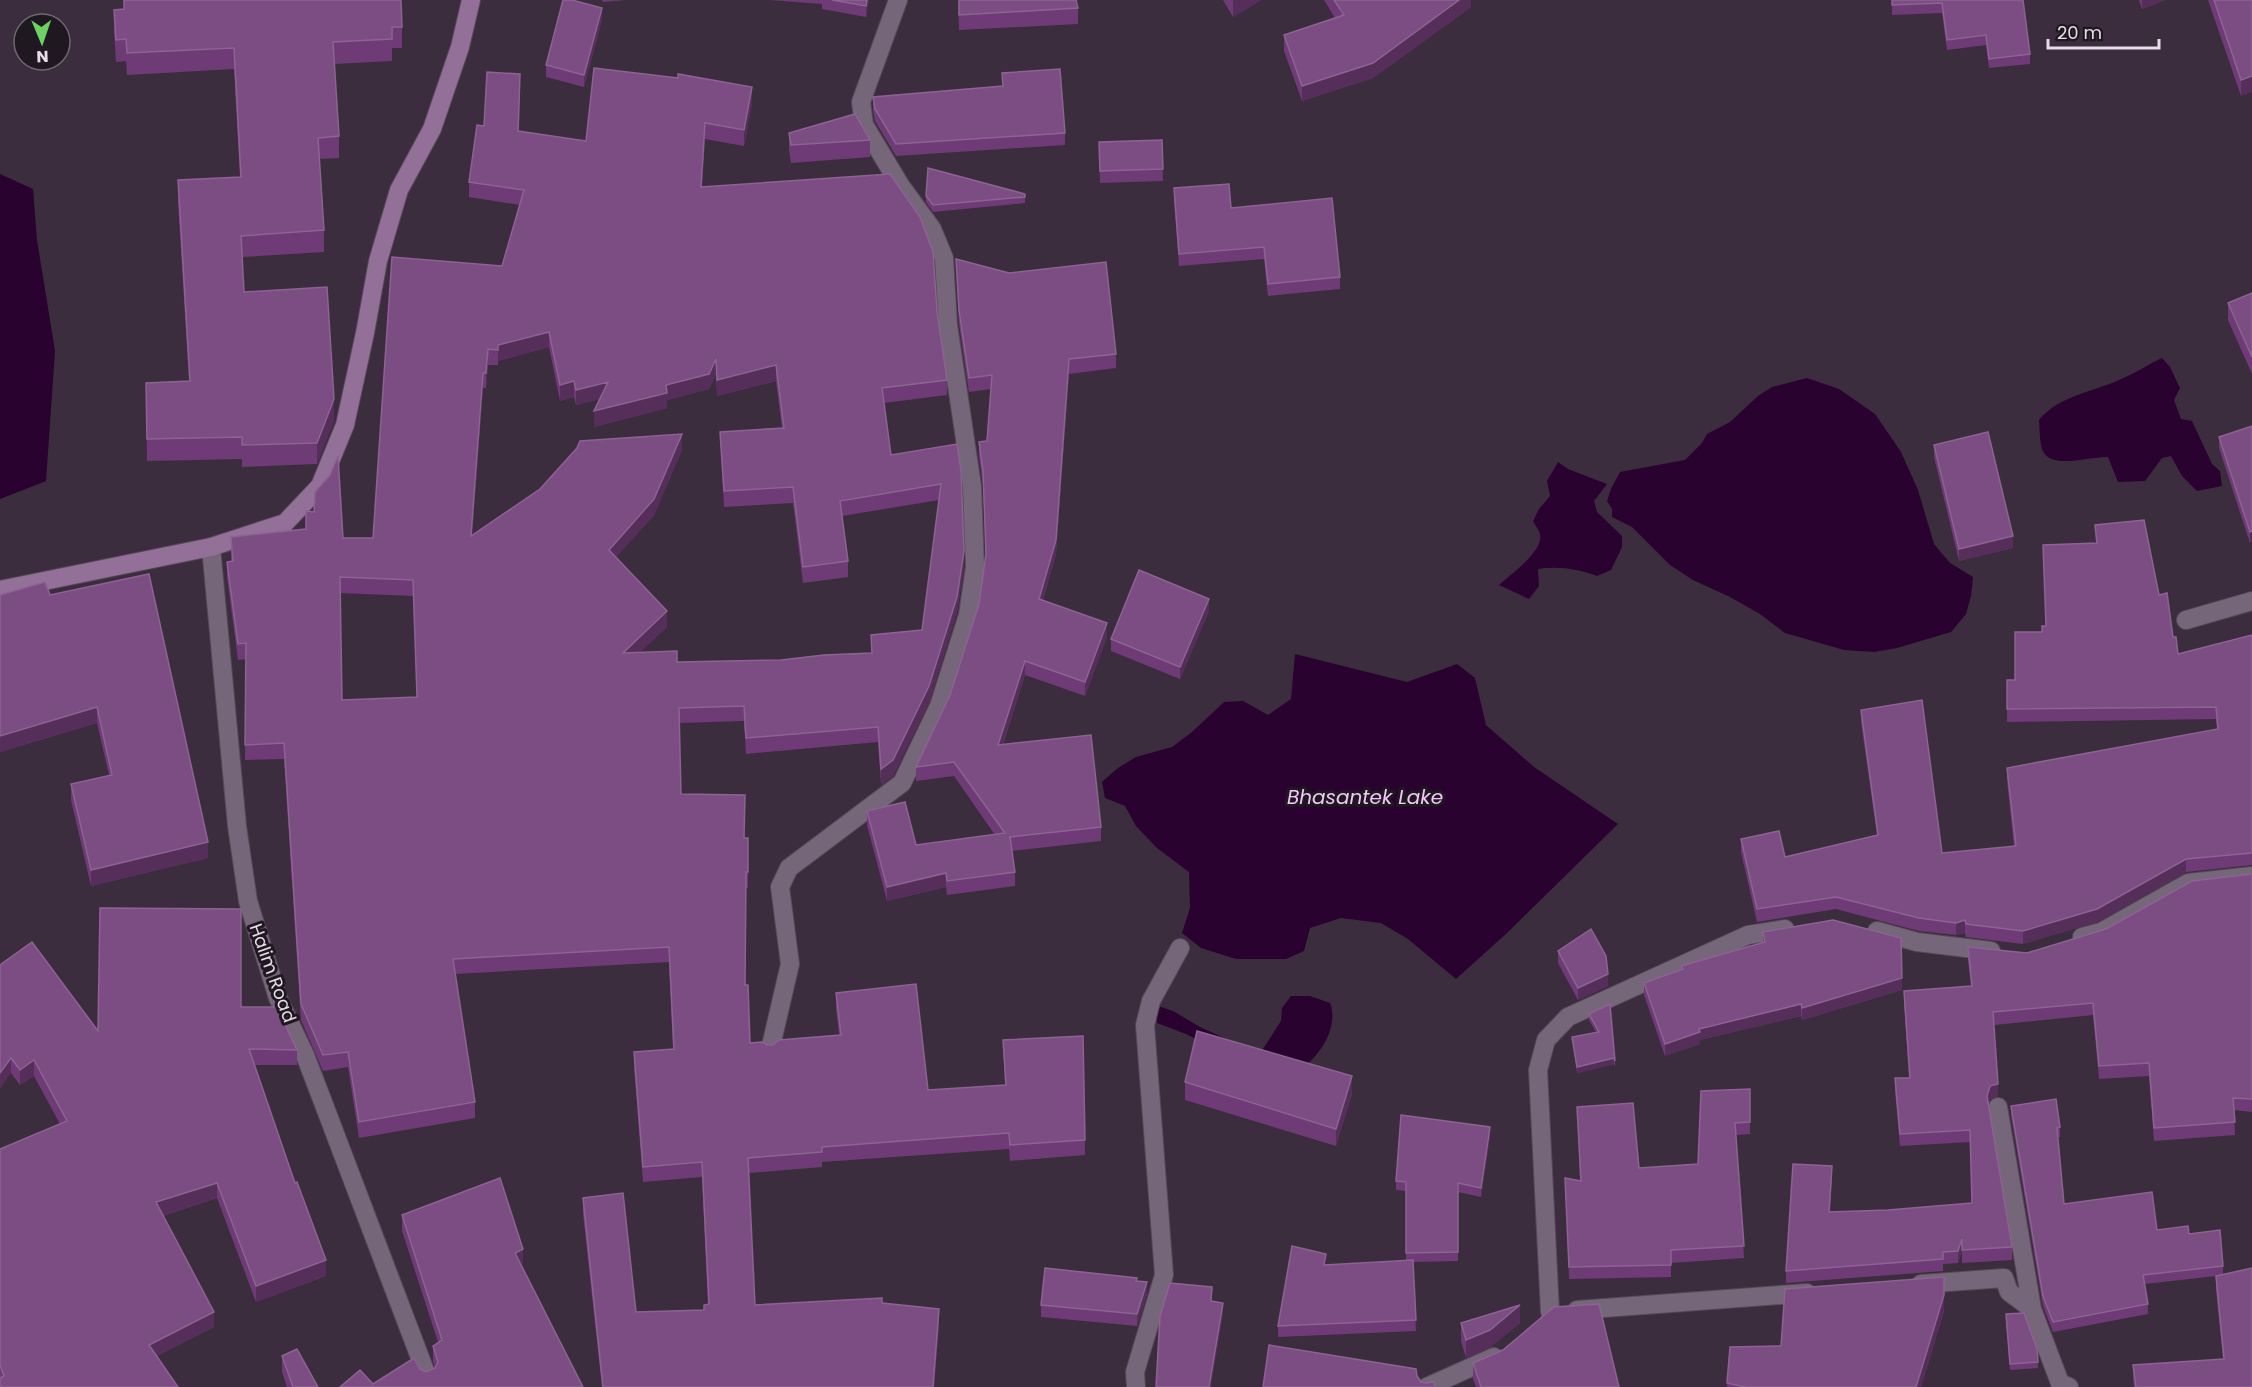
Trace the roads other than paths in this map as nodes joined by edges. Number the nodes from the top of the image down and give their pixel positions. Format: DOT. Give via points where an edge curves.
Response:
graph roads {
  1 [pos="471,0"];
  2 [pos="898,0"];
  3 [pos="211,547"];
  4 [pos="0,590"];
  5 [pos="2252,601"];
  6 [pos="2187,620"];
  7 [pos="2252,876"];
  8 [pos="1802,926"];
  9 [pos="1865,928"];
  10 [pos="2068,942"];
  11 [pos="1180,948"];
  12 [pos="2012,954"];
  13 [pos="770,1050"];
  14 [pos="1998,1107"];
  15 [pos="1908,1285"];
  16 [pos="1825,1291"];
  17 [pos="2032,1308"];
  18 [pos="1550,1312"];
  19 [pos="1532,1327"];
  20 [pos="1505,1349"];
  21 [pos="427,1376"];
  22 [pos="1136,1387"];
  23 [pos="1427,1387"];
  24 [pos="2069,1387"];
  1 -- 3 [label="street" via="460,47 432,129 399,190 378,261 345,425 320,486 285,523"];
  2 -- 13 [label="street" via="861,102 864,125 932,229 944,258 948,325 972,486 975,567 968,615 939,706 902,783 789,868 780,887 790,964"];
  3 -- 4 [label="street"];
  3 -- 21 [label="street, Halim Road" via="237,825 248,901 278,998 305,1055"];
  5 -- 6 [label="street"];
  7 -- 10 [label="street" via="2188,883 2101,932"];
  8 -- 18 [label="street" via="1748,935 1568,1017 1546,1040 1538,1070"];
  9 -- 12 [label="street" via="1917,942"];
  11 -- 22 [label="street" via="1151,1001 1145,1025 1164,1275 1135,1372"];
  14 -- 17 [label="street"];
  15 -- 17 [label="street" via="2004,1278 2009,1292"];
  16 -- 18 [label="street"];
  17 -- 24 [label="street" via="2060,1383"];
  18 -- 19 [label="street"];
  20 -- 23 [label="street" via="1496,1357"];
}
